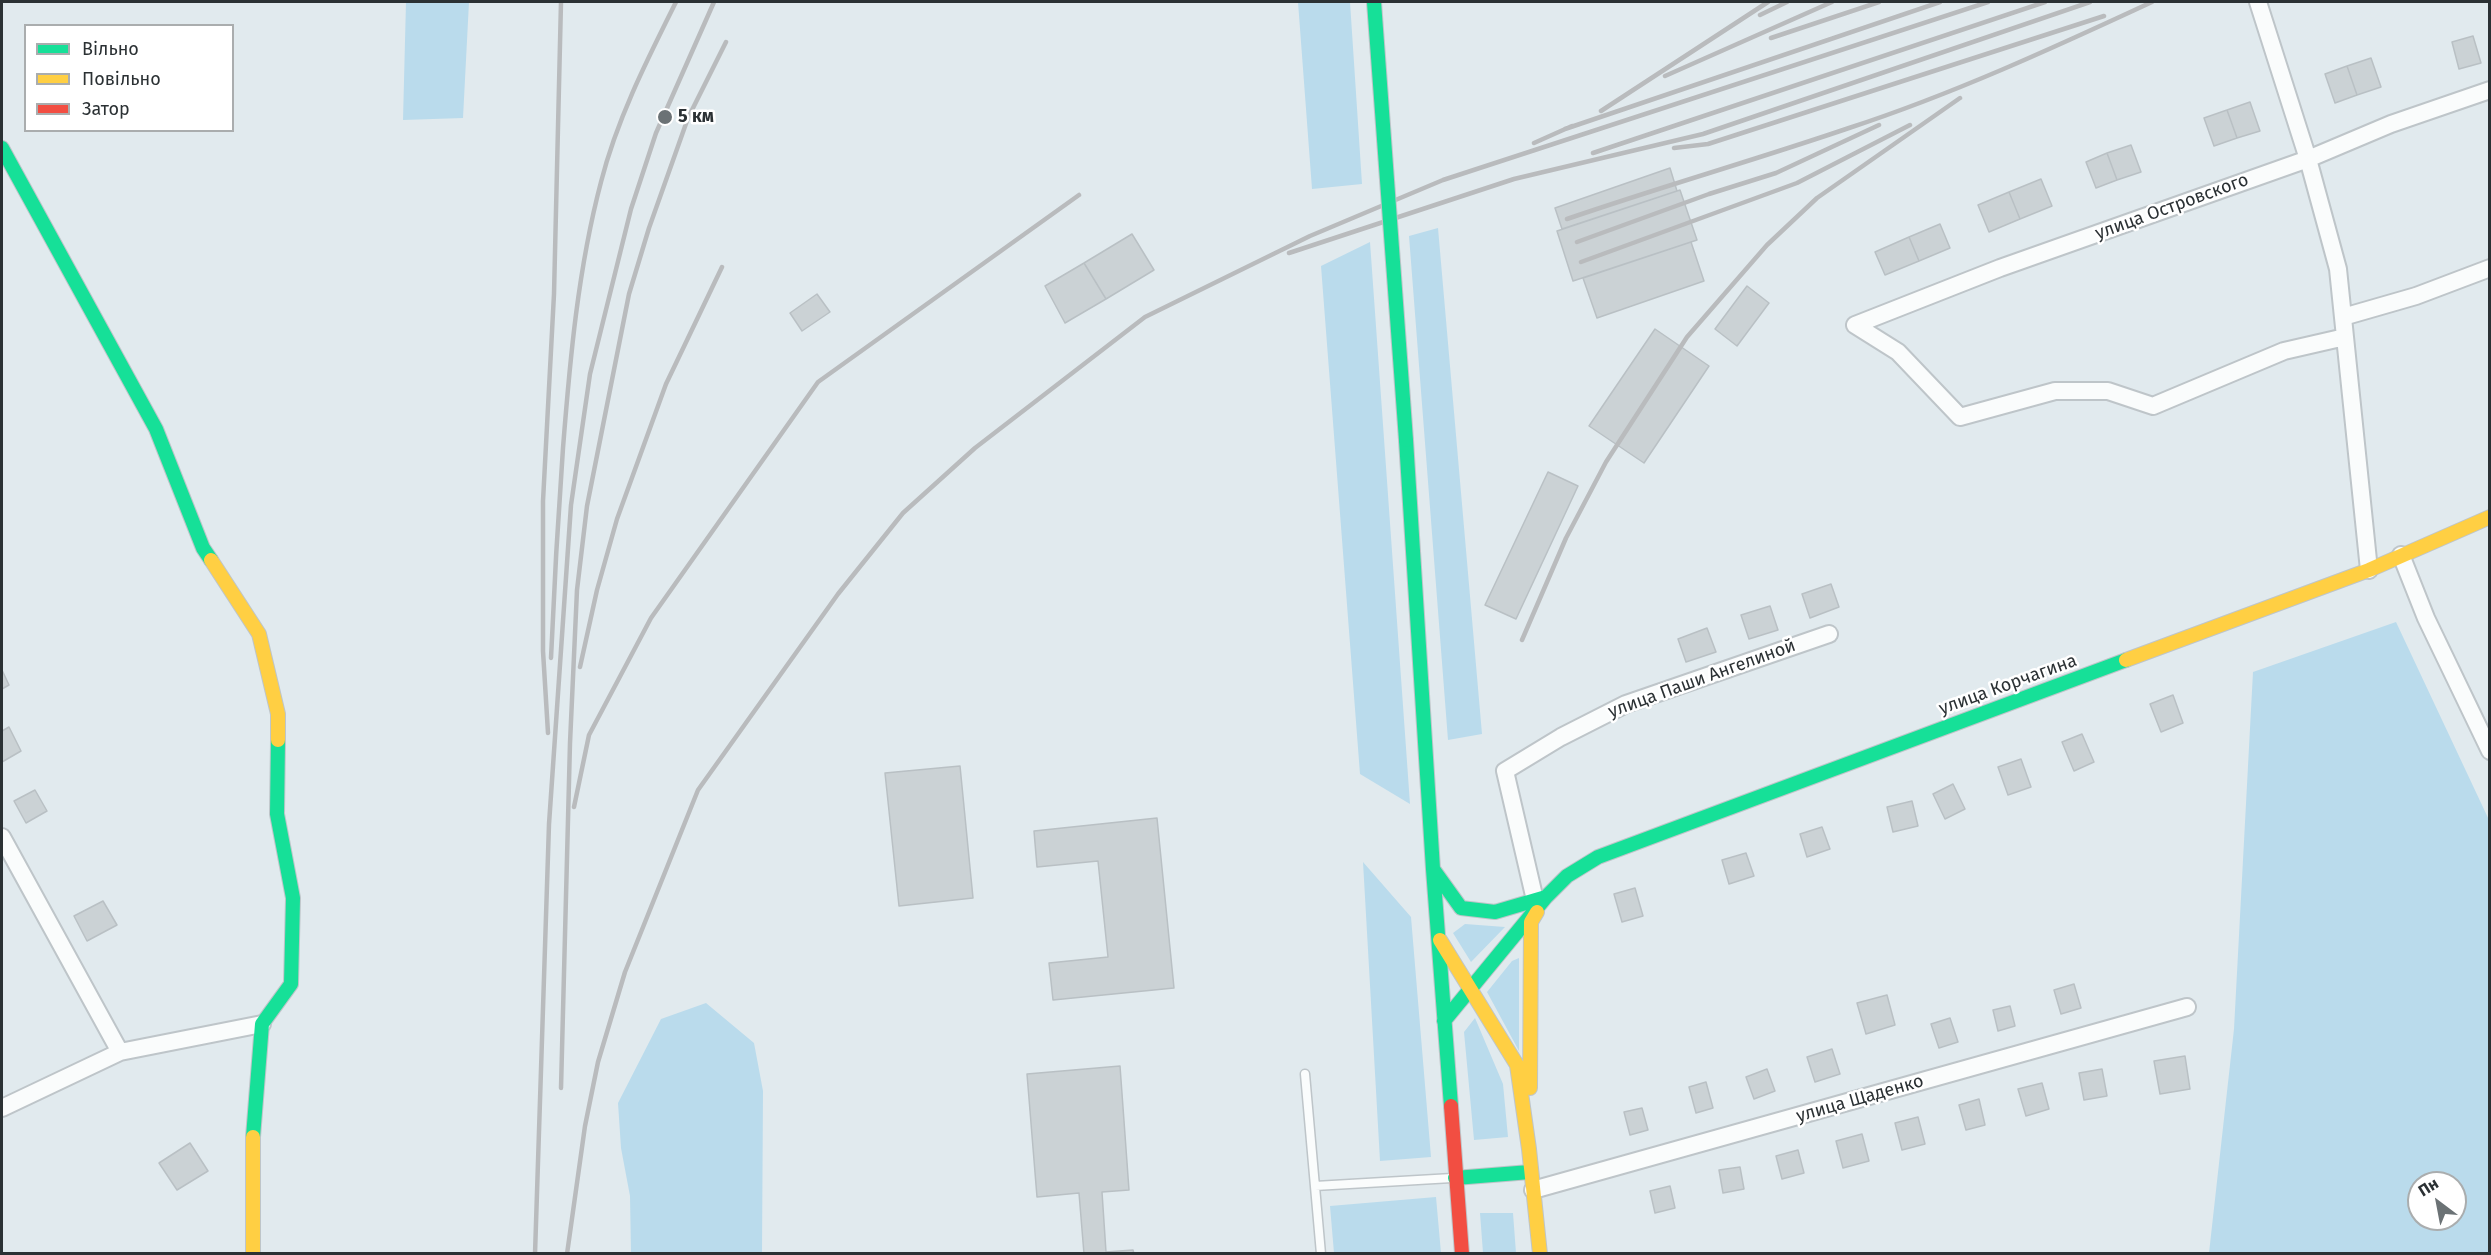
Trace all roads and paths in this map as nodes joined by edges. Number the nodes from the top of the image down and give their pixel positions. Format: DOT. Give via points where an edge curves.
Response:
graph roads {
  1 [pos="1374,2"];
  2 [pos="2258,2"];
  3 [pos="2490,90"];
  4 [pos="2,148"];
  5 [pos="2308,159"];
  6 [pos="2490,268"];
  7 [pos="2343,317"];
  8 [pos="2345,337"];
  9 [pos="2490,517"];
  10 [pos="2401,555"];
  11 [pos="2369,570"];
  12 [pos="1829,634"];
  13 [pos="2490,751"];
  14 [pos="2,837"];
  15 [pos="1432,868"];
  16 [pos="1541,898"];
  17 [pos="1438,935"];
  18 [pos="1470,989"];
  19 [pos="2187,1007"];
  20 [pos="1444,1021"];
  21 [pos="262,1024"];
  22 [pos="120,1052"];
  23 [pos="1305,1074"];
  24 [pos="2,1108"];
  25 [pos="1529,1149"];
  26 [pos="1530,1172"];
  27 [pos="1455,1178"];
  28 [pos="1315,1186"];
  29 [pos="1533,1190"];
  30 [pos="253,1254"];
  31 [pos="1321,1254"];
  32 [pos="1461,1254"];
  33 [pos="1540,1254"];
  1 -- 15 [label="street, bridge"];
  2 -- 5 [label="street"];
  3 -- 5 [label="street, улица Островского" via="2391,124"];
  4 -- 21 [label="street" via="156,429 202,548 259,634 279,714 276,814 293,898 291,984"];
  5 -- 7 [label="street" via="2338,269"];
  5 -- 8 [label="street, улица Островского" via="2000,268 1855,325 1898,352 1960,417 2055,391 2108,391 2153,406 2284,351"];
  6 -- 7 [label="street" via="2416,296"];
  7 -- 8 [label="street"];
  8 -- 11 [label="street"];
  9 -- 10 [label="street, улица Корчагина"];
  10 -- 11 [label="street, улица Корчагина"];
  10 -- 13 [label="street" via="2426,618"];
  11 -- 16 [label="street, улица Корчагина" via="1598,857"];
  12 -- 16 [label="street, улица Паши Ангелиной" via="1626,704 1561,736 1505,771"];
  14 -- 22 [label="street"];
  15 -- 16 [label="street" via="1461,908 1495,912"];
  15 -- 17 [label="street"];
  16 -- 18 [label="street"];
  16 -- 25 [label="street" via="1531,922"];
  17 -- 18 [label="street"];
  17 -- 20 [label="street"];
  18 -- 20 [label="street"];
  18 -- 25 [label="street" via="1517,1065"];
  19 -- 29 [label="street, улица Щаденко"];
  20 -- 27 [label="street"];
  21 -- 22 [label="street"];
  21 -- 30 [label="street" via="252,1152"];
  22 -- 24 [label="street"];
  23 -- 28 [label="lane"];
  25 -- 26 [label="street"];
  26 -- 27 [label="street"];
  26 -- 29 [label="street"];
  27 -- 28 [label="lane"];
  27 -- 32 [label="street"];
  28 -- 31 [label="lane"];
  29 -- 33 [label="street"];
}
